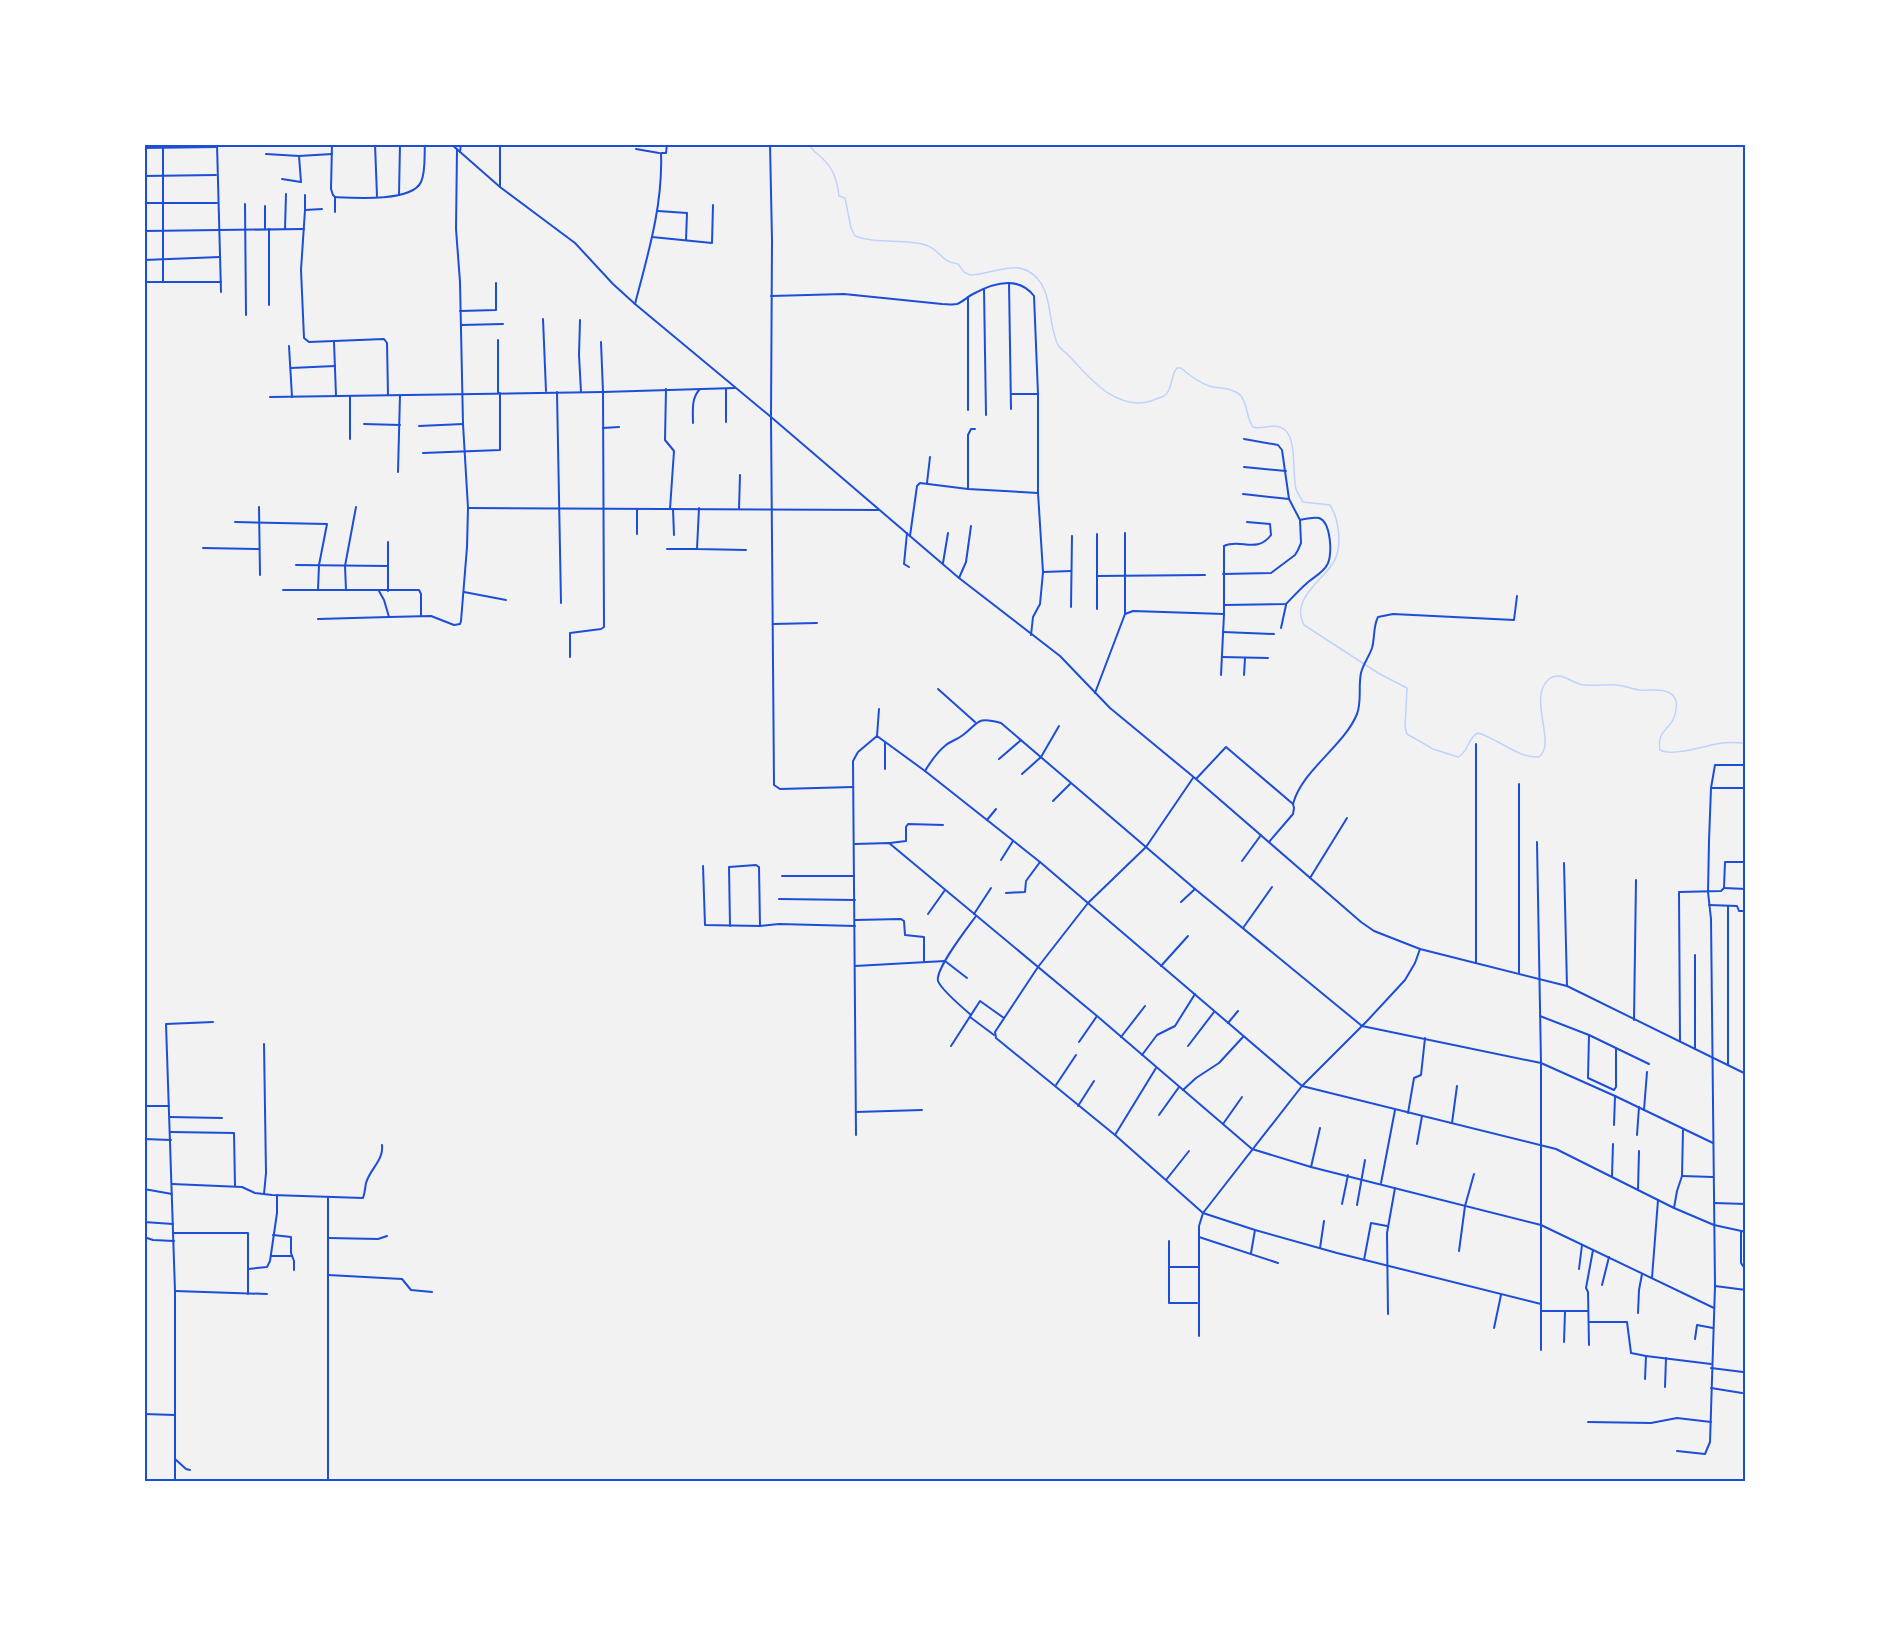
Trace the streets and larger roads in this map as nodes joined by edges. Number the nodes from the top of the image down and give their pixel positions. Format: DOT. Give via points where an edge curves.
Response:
graph roads {
  1 [pos="332,144"];
  2 [pos="375,144"];
  3 [pos="400,144"];
  4 [pos="425,144"];
  5 [pos="451,144"];
  6 [pos="460,144"];
  7 [pos="500,144"];
  8 [pos="668,144"];
  9 [pos="770,144"];
  10 [pos="163,146"];
  11 [pos="217,146"];
  12 [pos="144,148"];
  13 [pos="636,148"];
  14 [pos="457,149"];
  15 [pos="460,152"];
  16 [pos="661,153"];
  17 [pos="267,154"];
  18 [pos="332,154"];
  19 [pos="299,156"];
  20 [pos="217,175"];
  21 [pos="144,176"];
  22 [pos="163,176"];
  23 [pos="282,179"];
  24 [pos="500,187"];
  25 [pos="286,194"];
  26 [pos="305,195"];
  27 [pos="399,195"];
  28 [pos="335,196"];
  29 [pos="376,196"];
  30 [pos="217,203"];
  31 [pos="144,204"];
  32 [pos="163,204"];
  33 [pos="245,204"];
  34 [pos="712,205"];
  35 [pos="265,207"];
  36 [pos="322,209"];
  37 [pos="305,210"];
  38 [pos="658,211"];
  39 [pos="335,212"];
  40 [pos="265,229"];
  41 [pos="269,229"];
  42 [pos="304,229"];
  43 [pos="285,230"];
  44 [pos="144,231"];
  45 [pos="163,231"];
  46 [pos="219,231"];
  47 [pos="245,231"];
  48 [pos="652,237"];
  49 [pos="686,241"];
  50 [pos="220,257"];
  51 [pos="162,259"];
  52 [pos="144,260"];
  53 [pos="144,282"];
  54 [pos="163,282"];
  55 [pos="221,282"];
  56 [pos="496,283"];
  57 [pos="1009,283"];
  58 [pos="984,289"];
  59 [pos="221,292"];
  60 [pos="771,296"];
  61 [pos="968,297"];
  62 [pos="635,304"];
  63 [pos="269,305"];
  64 [pos="460,311"];
  65 [pos="246,315"];
  66 [pos="543,319"];
  67 [pos="579,320"];
  68 [pos="503,324"];
  69 [pos="461,325"];
  70 [pos="498,340"];
  71 [pos="334,341"];
  72 [pos="601,342"];
  73 [pos="289,346"];
  74 [pos="335,366"];
  75 [pos="291,368"];
  76 [pos="735,388"];
  77 [pos="700,389"];
  78 [pos="726,389"];
  79 [pos="666,390"];
  80 [pos="546,392"];
  81 [pos="558,392"];
  82 [pos="581,392"];
  83 [pos="603,392"];
  84 [pos="462,393"];
  85 [pos="499,393"];
  86 [pos="1011,394"];
  87 [pos="1038,394"];
  88 [pos="388,395"];
  89 [pos="400,395"];
  90 [pos="336,396"];
  91 [pos="350,396"];
  92 [pos="270,397"];
  93 [pos="292,397"];
  94 [pos="968,410"];
  95 [pos="1011,410"];
  96 [pos="986,415"];
  97 [pos="771,417"];
  98 [pos="726,422"];
  99 [pos="693,423"];
  100 [pos="364,424"];
  101 [pos="463,424"];
  102 [pos="400,425"];
  103 [pos="419,426"];
  104 [pos="619,427"];
  105 [pos="603,428"];
  106 [pos="975,429"];
  107 [pos="350,439"];
  108 [pos="1244,440"];
  109 [pos="464,451"];
  110 [pos="423,453"];
  111 [pos="930,457"];
  112 [pos="1244,467"];
  113 [pos="1286,471"];
  114 [pos="398,472"];
  115 [pos="740,475"];
  116 [pos="927,483"];
  117 [pos="968,489"];
  118 [pos="1038,493"];
  119 [pos="1243,494"];
  120 [pos="1289,499"];
  121 [pos="259,507"];
  122 [pos="356,507"];
  123 [pos="468,508"];
  124 [pos="559,508"];
  125 [pos="637,508"];
  126 [pos="699,508"];
  127 [pos="604,509"];
  128 [pos="672,509"];
  129 [pos="739,509"];
  130 [pos="773,510"];
  131 [pos="879,510"];
  132 [pos="1300,520"];
  133 [pos="235,522"];
  134 [pos="1247,522"];
  135 [pos="259,523"];
  136 [pos="971,526"];
  137 [pos="948,533"];
  138 [pos="1125,533"];
  139 [pos="638,534"];
  140 [pos="1097,534"];
  141 [pos="674,535"];
  142 [pos="909,535"];
  143 [pos="1072,536"];
  144 [pos="388,542"];
  145 [pos="203,548"];
  146 [pos="259,549"];
  147 [pos="668,549"];
  148 [pos="697,549"];
  149 [pos="746,550"];
  150 [pos="943,563"];
  151 [pos="296,565"];
  152 [pos="319,565"];
  153 [pos="345,566"];
  154 [pos="388,566"];
  155 [pos="909,567"];
  156 [pos="1071,571"];
  157 [pos="1042,572"];
  158 [pos="1223,574"];
  159 [pos="260,575"];
  160 [pos="1125,575"];
  161 [pos="1205,575"];
  162 [pos="1097,576"];
  163 [pos="959,578"];
  164 [pos="283,590"];
  165 [pos="318,590"];
  166 [pos="346,591"];
  167 [pos="379,591"];
  168 [pos="388,591"];
  169 [pos="464,592"];
  170 [pos="1517,596"];
  171 [pos="506,600"];
  172 [pos="561,603"];
  173 [pos="1286,604"];
  174 [pos="1224,605"];
  175 [pos="1071,607"];
  176 [pos="1097,609"];
  177 [pos="1125,614"];
  178 [pos="1224,614"];
  179 [pos="421,616"];
  180 [pos="390,617"];
  181 [pos="318,619"];
  182 [pos="817,623"];
  183 [pos="773,624"];
  184 [pos="1281,628"];
  185 [pos="1223,632"];
  186 [pos="1274,634"];
  187 [pos="1031,635"];
  188 [pos="570,657"];
  189 [pos="1222,657"];
  190 [pos="1245,658"];
  191 [pos="1268,658"];
  192 [pos="1221,675"];
  193 [pos="1244,675"];
  194 [pos="938,689"];
  195 [pos="1095,693"];
  196 [pos="879,709"];
  197 [pos="975,722"];
  198 [pos="1059,726"];
  199 [pos="877,736"];
  200 [pos="1021,740"];
  201 [pos="885,743"];
  202 [pos="1476,744"];
  203 [pos="1041,757"];
  204 [pos="999,759"];
  205 [pos="1746,765"];
  206 [pos="885,769"];
  207 [pos="925,771"];
  208 [pos="1022,774"];
  209 [pos="1195,778"];
  210 [pos="1070,783"];
  211 [pos="1518,784"];
  212 [pos="853,787"];
  213 [pos="1711,788"];
  214 [pos="1746,788"];
  215 [pos="1053,801"];
  216 [pos="1293,804"];
  217 [pos="996,809"];
  218 [pos="1347,818"];
  219 [pos="987,820"];
  220 [pos="943,825"];
  221 [pos="1261,835"];
  222 [pos="1013,841"];
  223 [pos="1269,842"];
  224 [pos="1537,842"];
  225 [pos="889,843"];
  226 [pos="855,844"];
  227 [pos="1146,847"];
  228 [pos="1001,860"];
  229 [pos="1242,861"];
  230 [pos="1040,862"];
  231 [pos="1746,862"];
  232 [pos="1564,863"];
  233 [pos="703,866"];
  234 [pos="782,876"];
  235 [pos="854,876"];
  236 [pos="1310,878"];
  237 [pos="1636,880"];
  238 [pos="1272,887"];
  239 [pos="991,888"];
  240 [pos="1195,888"];
  241 [pos="1724,888"];
  242 [pos="1746,889"];
  243 [pos="945,890"];
  244 [pos="1708,892"];
  245 [pos="1006,893"];
  246 [pos="779,899"];
  247 [pos="855,900"];
  248 [pos="1181,902"];
  249 [pos="1088,903"];
  250 [pos="1709,905"];
  251 [pos="1728,906"];
  252 [pos="1746,911"];
  253 [pos="928,914"];
  254 [pos="975,915"];
  255 [pos="855,920"];
  256 [pos="730,926"];
  257 [pos="855,926"];
  258 [pos="760,927"];
  259 [pos="1243,928"];
  260 [pos="1188,936"];
  261 [pos="1420,949"];
  262 [pos="1695,955"];
  263 [pos="924,961"];
  264 [pos="945,961"];
  265 [pos="1476,963"];
  266 [pos="855,966"];
  267 [pos="1161,966"];
  268 [pos="1038,967"];
  269 [pos="1519,973"];
  270 [pos="967,978"];
  271 [pos="1539,979"];
  272 [pos="1567,987"];
  273 [pos="1195,994"];
  274 [pos="1145,1006"];
  275 [pos="1238,1011"];
  276 [pos="1214,1012"];
  277 [pos="970,1016"];
  278 [pos="1097,1016"];
  279 [pos="1540,1016"];
  280 [pos="1004,1018"];
  281 [pos="1634,1020"];
  282 [pos="213,1022"];
  283 [pos="1228,1023"];
  284 [pos="1362,1026"];
  285 [pos="995,1035"];
  286 [pos="1589,1035"];
  287 [pos="1121,1037"];
  288 [pos="1243,1037"];
  289 [pos="1425,1038"];
  290 [pos="1680,1041"];
  291 [pos="1078,1042"];
  292 [pos="264,1044"];
  293 [pos="951,1046"];
  294 [pos="1188,1046"];
  295 [pos="1616,1048"];
  296 [pos="1695,1049"];
  297 [pos="1076,1055"];
  298 [pos="1142,1055"];
  299 [pos="1713,1058"];
  300 [pos="1541,1063"];
  301 [pos="1649,1064"];
  302 [pos="1728,1065"];
  303 [pos="1156,1067"];
  304 [pos="1647,1072"];
  305 [pos="1746,1074"];
  306 [pos="1094,1081"];
  307 [pos="1055,1086"];
  308 [pos="1302,1086"];
  309 [pos="1457,1086"];
  310 [pos="1179,1087"];
  311 [pos="1183,1090"];
  312 [pos="1615,1096"];
  313 [pos="1242,1097"];
  314 [pos="144,1106"];
  315 [pos="169,1106"];
  316 [pos="1078,1106"];
  317 [pos="1639,1107"];
  318 [pos="922,1110"];
  319 [pos="1395,1110"];
  320 [pos="1644,1110"];
  321 [pos="856,1112"];
  322 [pos="1408,1113"];
  323 [pos="1159,1115"];
  324 [pos="1422,1116"];
  325 [pos="170,1117"];
  326 [pos="222,1118"];
  327 [pos="1452,1123"];
  328 [pos="1222,1124"];
  329 [pos="1614,1125"];
  330 [pos="1320,1128"];
  331 [pos="1683,1130"];
  332 [pos="171,1132"];
  333 [pos="856,1135"];
  334 [pos="1115,1135"];
  335 [pos="1637,1135"];
  336 [pos="144,1139"];
  337 [pos="171,1140"];
  338 [pos="1713,1143"];
  339 [pos="1417,1144"];
  340 [pos="1613,1144"];
  341 [pos="382,1145"];
  342 [pos="1541,1145"];
  343 [pos="1251,1149"];
  344 [pos="1189,1151"];
  345 [pos="1639,1151"];
  346 [pos="1365,1160"];
  347 [pos="1311,1167"];
  348 [pos="1474,1174"];
  349 [pos="1348,1175"];
  350 [pos="1612,1176"];
  351 [pos="1682,1176"];
  352 [pos="1713,1177"];
  353 [pos="1362,1179"];
  354 [pos="1166,1180"];
  355 [pos="1381,1183"];
  356 [pos="172,1184"];
  357 [pos="235,1186"];
  358 [pos="1395,1188"];
  359 [pos="144,1189"];
  360 [pos="1638,1190"];
  361 [pos="172,1194"];
  362 [pos="264,1194"];
  363 [pos="277,1196"];
  364 [pos="328,1197"];
  365 [pos="1658,1200"];
  366 [pos="1714,1203"];
  367 [pos="1342,1204"];
  368 [pos="1746,1204"];
  369 [pos="1357,1205"];
  370 [pos="1464,1206"];
  371 [pos="1674,1208"];
  372 [pos="1203,1213"];
  373 [pos="1324,1221"];
  374 [pos="144,1222"];
  375 [pos="173,1224"];
  376 [pos="1541,1225"];
  377 [pos="1388,1226"];
  378 [pos="1714,1226"];
  379 [pos="1256,1230"];
  380 [pos="1741,1231"];
  381 [pos="1746,1232"];
  382 [pos="173,1233"];
  383 [pos="273,1235"];
  384 [pos="387,1236"];
  385 [pos="144,1237"];
  386 [pos="1199,1237"];
  387 [pos="329,1238"];
  388 [pos="174,1241"];
  389 [pos="1170,1241"];
  390 [pos="1582,1245"];
  391 [pos="1320,1248"];
  392 [pos="1593,1250"];
  393 [pos="1459,1251"];
  394 [pos="1251,1253"];
  395 [pos="271,1256"];
  396 [pos="292,1256"];
  397 [pos="1609,1257"];
  398 [pos="1364,1260"];
  399 [pos="1278,1263"];
  400 [pos="1387,1265"];
  401 [pos="1170,1267"];
  402 [pos="1198,1267"];
  403 [pos="1746,1267"];
  404 [pos="248,1269"];
  405 [pos="1579,1269"];
  406 [pos="294,1270"];
  407 [pos="1642,1274"];
  408 [pos="328,1275"];
  409 [pos="1652,1278"];
  410 [pos="1602,1285"];
  411 [pos="1715,1286"];
  412 [pos="1746,1290"];
  413 [pos="175,1291"];
  414 [pos="432,1292"];
  415 [pos="248,1294"];
  416 [pos="267,1294"];
  417 [pos="1501,1295"];
  418 [pos="1199,1304"];
  419 [pos="1540,1304"];
  420 [pos="1714,1308"];
  421 [pos="1541,1311"];
  422 [pos="1565,1311"];
  423 [pos="1588,1311"];
  424 [pos="1638,1313"];
  425 [pos="1388,1314"];
  426 [pos="1589,1322"];
  427 [pos="1494,1328"];
  428 [pos="1713,1328"];
  429 [pos="1199,1336"];
  430 [pos="1695,1339"];
  431 [pos="1564,1342"];
  432 [pos="1589,1345"];
  433 [pos="1541,1350"];
  434 [pos="1646,1356"];
  435 [pos="1666,1358"];
  436 [pos="1711,1366"];
  437 [pos="1743,1372"];
  438 [pos="1645,1379"];
  439 [pos="1665,1387"];
  440 [pos="1711,1388"];
  441 [pos="1742,1393"];
  442 [pos="144,1414"];
  443 [pos="175,1415"];
  444 [pos="1588,1422"];
  445 [pos="1711,1422"];
  446 [pos="1677,1451"];
  447 [pos="175,1459"];
  448 [pos="190,1470"];
  449 [pos="175,1481"];
  450 [pos="328,1481"];
  1 -- 18 [label="street"];
  2 -- 29 [label="street"];
  3 -- 27 [label="street"];
  4 -- 27 [label="street" via="422,181 414,190"];
  5 -- 14 [label="street"];
  6 -- 15 [label="street"];
  7 -- 24 [label="street"];
  8 -- 16 [label="street" via="666,153"];
  9 -- 60 [label="street"];
  10 -- 11 [label="street"];
  10 -- 12 [label="street"];
  10 -- 22 [label="street"];
  11 -- 20 [label="street"];
  13 -- 16 [label="street"];
  14 -- 15 [label="street"];
  14 -- 64 [label="street"];
  15 -- 24 [label="street"];
  16 -- 38 [label="street"];
  17 -- 19 [label="street"];
  18 -- 19 [label="street"];
  18 -- 28 [label="street" via="331,189"];
  19 -- 23 [label="street" via="301,182"];
  20 -- 22 [label="street"];
  20 -- 30 [label="street"];
  21 -- 22 [label="street"];
  22 -- 32 [label="street"];
  24 -- 62 [label="street" via="575,243"];
  25 -- 43 [label="street"];
  26 -- 37 [label="street"];
  27 -- 29 [label="street"];
  28 -- 29 [label="street"];
  28 -- 39 [label="street"];
  30 -- 32 [label="street"];
  30 -- 46 [label="street"];
  31 -- 32 [label="street"];
  32 -- 45 [label="street"];
  33 -- 47 [label="street"];
  34 -- 49 [label="street" via="712,243"];
  35 -- 40 [label="street"];
  36 -- 37 [label="street"];
  37 -- 42 [label="street"];
  38 -- 48 [label="street"];
  38 -- 49 [label="street" via="687,213"];
  40 -- 41 [label="street"];
  40 -- 47 [label="street"];
  41 -- 43 [label="street"];
  41 -- 63 [label="street"];
  42 -- 43 [label="street"];
  42 -- 71 [label="street" via="304,338 309,342"];
  44 -- 45 [label="street"];
  45 -- 46 [label="street"];
  45 -- 51 [label="street"];
  46 -- 47 [label="street"];
  46 -- 50 [label="street"];
  47 -- 65 [label="street"];
  48 -- 49 [label="street"];
  48 -- 62 [label="street"];
  50 -- 51 [label="street"];
  50 -- 55 [label="street"];
  51 -- 52 [label="street"];
  51 -- 54 [label="street"];
  53 -- 54 [label="street"];
  54 -- 55 [label="street"];
  55 -- 59 [label="street"];
  56 -- 64 [label="street" via="496,310"];
  57 -- 58 [label="street"];
  57 -- 86 [label="street"];
  57 -- 87 [label="street" via="1020,284 1034,296"];
  58 -- 61 [label="street"];
  58 -- 96 [label="street"];
  60 -- 61 [label="street" via="844,294 942,304 956,304"];
  60 -- 97 [label="street"];
  61 -- 94 [label="street"];
  62 -- 76 [label="street"];
  64 -- 69 [label="street"];
  66 -- 80 [label="street"];
  67 -- 82 [label="street"];
  68 -- 69 [label="street"];
  69 -- 84 [label="street"];
  70 -- 85 [label="street"];
  71 -- 74 [label="street"];
  71 -- 88 [label="street" via="386,341"];
  72 -- 83 [label="street"];
  73 -- 75 [label="street"];
  74 -- 75 [label="street"];
  74 -- 90 [label="street"];
  75 -- 93 [label="street"];
  76 -- 78 [label="street"];
  76 -- 97 [label="street"];
  77 -- 78 [label="street"];
  77 -- 79 [label="street"];
  77 -- 99 [label="street" via="695,396"];
  78 -- 98 [label="street"];
  79 -- 83 [label="street"];
  79 -- 128 [label="street" via="665,440 674,452"];
  80 -- 81 [label="street"];
  80 -- 85 [label="street"];
  81 -- 82 [label="street"];
  81 -- 124 [label="street"];
  82 -- 83 [label="street"];
  83 -- 105 [label="street"];
  84 -- 85 [label="street"];
  84 -- 89 [label="street"];
  84 -- 101 [label="street"];
  85 -- 109 [label="street" via="501,449"];
  86 -- 87 [label="street"];
  86 -- 95 [label="street"];
  87 -- 118 [label="street"];
  88 -- 89 [label="street"];
  88 -- 91 [label="street"];
  89 -- 102 [label="street"];
  90 -- 91 [label="street"];
  90 -- 93 [label="street"];
  91 -- 107 [label="street"];
  92 -- 93 [label="street"];
  97 -- 130 [label="street"];
  97 -- 131 [label="street"];
  100 -- 102 [label="street"];
  101 -- 103 [label="street"];
  101 -- 109 [label="street"];
  102 -- 114 [label="street"];
  104 -- 105 [label="street"];
  105 -- 127 [label="street"];
  106 -- 117 [label="street" via="968,435"];
  108 -- 113 [label="street" via="1280,447"];
  109 -- 110 [label="street"];
  109 -- 123 [label="street"];
  111 -- 116 [label="street"];
  112 -- 113 [label="street"];
  113 -- 120 [label="street"];
  115 -- 129 [label="street"];
  116 -- 117 [label="street"];
  116 -- 142 [label="street" via="918,484"];
  117 -- 118 [label="street"];
  118 -- 157 [label="street"];
  119 -- 120 [label="street"];
  120 -- 132 [label="street"];
  121 -- 135 [label="street"];
  122 -- 153 [label="street"];
  123 -- 124 [label="street"];
  123 -- 169 [label="street"];
  124 -- 127 [label="street"];
  124 -- 172 [label="street"];
  125 -- 127 [label="street"];
  125 -- 128 [label="street"];
  125 -- 139 [label="street"];
  126 -- 128 [label="street"];
  126 -- 129 [label="street"];
  126 -- 148 [label="street"];
  127 -- 188 [label="street" via="604,627 570,633"];
  128 -- 141 [label="street"];
  129 -- 130 [label="street"];
  130 -- 131 [label="street"];
  130 -- 183 [label="street"];
  131 -- 142 [label="street"];
  132 -- 158 [label="street" via="1298,550 1275,571"];
  132 -- 173 [label="street" via="1323,521 1330,541 1329,561"];
  133 -- 135 [label="street"];
  134 -- 158 [label="street" via="1270,525 1271,535 1258,545 1224,546"];
  135 -- 146 [label="street"];
  135 -- 152 [label="street" via="327,524"];
  136 -- 163 [label="street" via="966,562"];
  137 -- 150 [label="street"];
  138 -- 160 [label="street"];
  140 -- 162 [label="street"];
  142 -- 150 [label="street"];
  142 -- 155 [label="street" via="904,564"];
  143 -- 156 [label="street"];
  144 -- 154 [label="street"];
  145 -- 146 [label="street"];
  146 -- 159 [label="street"];
  147 -- 148 [label="street"];
  148 -- 149 [label="street"];
  150 -- 163 [label="street"];
  151 -- 152 [label="street"];
  152 -- 153 [label="street"];
  152 -- 165 [label="street"];
  153 -- 154 [label="street"];
  153 -- 166 [label="street"];
  154 -- 168 [label="street"];
  156 -- 157 [label="street"];
  156 -- 175 [label="street"];
  157 -- 187 [label="street" via="1040,604 1033,617"];
  158 -- 174 [label="street"];
  160 -- 161 [label="street"];
  160 -- 162 [label="street"];
  160 -- 177 [label="street"];
  162 -- 176 [label="street"];
  163 -- 187 [label="street"];
  164 -- 165 [label="street"];
  165 -- 166 [label="street"];
  166 -- 167 [label="street"];
  167 -- 168 [label="street"];
  167 -- 180 [label="street"];
  168 -- 179 [label="street" via="420,591"];
  169 -- 171 [label="street"];
  169 -- 179 [label="street" via="460,624"];
  170 -- 216 [label="street" via="1514,620 1380,615 1363,666 1357,713 1311,773"];
  173 -- 174 [label="street"];
  173 -- 184 [label="street"];
  174 -- 178 [label="street"];
  177 -- 178 [label="street"];
  177 -- 195 [label="street"];
  178 -- 185 [label="street"];
  179 -- 180 [label="street"];
  180 -- 181 [label="street"];
  182 -- 183 [label="street"];
  183 -- 212 [label="street" via="774,785 780,789"];
  185 -- 186 [label="street"];
  185 -- 189 [label="street"];
  187 -- 195 [label="street" via="1060,656"];
  189 -- 190 [label="street"];
  189 -- 192 [label="street"];
  190 -- 191 [label="street"];
  190 -- 193 [label="street"];
  194 -- 197 [label="street"];
  195 -- 209 [label="street"];
  196 -- 199 [label="street"];
  197 -- 200 [label="street" via="1001,723"];
  197 -- 207 [label="street" via="938,752"];
  198 -- 203 [label="street"];
  199 -- 201 [label="street"];
  199 -- 212 [label="street" via="855,756"];
  200 -- 203 [label="street"];
  200 -- 204 [label="street"];
  201 -- 206 [label="street"];
  201 -- 207 [label="street"];
  202 -- 265 [label="street"];
  203 -- 208 [label="street"];
  203 -- 210 [label="street"];
  205 -- 213 [label="street" via="1715,765"];
  207 -- 219 [label="street"];
  209 -- 216 [label="street" via="1226,747"];
  209 -- 221 [label="street"];
  209 -- 227 [label="street"];
  210 -- 215 [label="street"];
  210 -- 227 [label="street"];
  211 -- 269 [label="street"];
  212 -- 226 [label="street"];
  213 -- 214 [label="street"];
  213 -- 244 [label="street"];
  216 -- 223 [label="street" via="1293,814"];
  217 -- 219 [label="street"];
  218 -- 236 [label="street"];
  219 -- 222 [label="street"];
  220 -- 225 [label="street" via="908,824 906,841"];
  221 -- 223 [label="street"];
  221 -- 229 [label="street"];
  222 -- 228 [label="street"];
  222 -- 230 [label="street"];
  223 -- 236 [label="street"];
  224 -- 271 [label="street"];
  225 -- 226 [label="street"];
  225 -- 243 [label="street"];
  226 -- 235 [label="street"];
  227 -- 240 [label="street"];
  227 -- 249 [label="street"];
  230 -- 245 [label="street" via="1026,881 1025,892"];
  230 -- 249 [label="street"];
  231 -- 241 [label="street" via="1725,863"];
  232 -- 272 [label="street"];
  233 -- 256 [label="street" via="703,923"];
  234 -- 235 [label="street"];
  235 -- 247 [label="street"];
  236 -- 261 [label="street" via="1368,927"];
  237 -- 281 [label="street"];
  238 -- 259 [label="street"];
  239 -- 254 [label="street"];
  240 -- 248 [label="street"];
  240 -- 259 [label="street"];
  241 -- 242 [label="street"];
  241 -- 244 [label="street"];
  243 -- 253 [label="street"];
  243 -- 254 [label="street"];
  244 -- 250 [label="street"];
  244 -- 290 [label="street" via="1679,894"];
  246 -- 247 [label="street"];
  247 -- 255 [label="street"];
  249 -- 267 [label="street"];
  249 -- 268 [label="street"];
  250 -- 251 [label="street"];
  250 -- 299 [label="street"];
  251 -- 252 [label="street"];
  251 -- 302 [label="street"];
  254 -- 264 [label="street"];
  254 -- 268 [label="street"];
  255 -- 257 [label="street"];
  255 -- 263 [label="street" via="901,919 905,935 924,937"];
  256 -- 258 [label="street"];
  256 -- 258 [label="street" via="729,867 757,865"];
  257 -- 258 [label="street"];
  257 -- 266 [label="street"];
  259 -- 284 [label="street"];
  260 -- 267 [label="street"];
  261 -- 265 [label="street"];
  261 -- 284 [label="street" via="1405,980"];
  262 -- 296 [label="street"];
  263 -- 264 [label="street"];
  263 -- 266 [label="street"];
  264 -- 270 [label="street"];
  264 -- 277 [label="street" via="938,980"];
  265 -- 269 [label="street"];
  266 -- 321 [label="street"];
  267 -- 273 [label="street"];
  268 -- 278 [label="street"];
  268 -- 280 [label="street"];
  269 -- 271 [label="street"];
  271 -- 272 [label="street"];
  271 -- 279 [label="street"];
  272 -- 281 [label="street"];
  273 -- 276 [label="street"];
  273 -- 298 [label="street" via="1174,1026 1157,1035"];
  274 -- 287 [label="street"];
  275 -- 283 [label="street"];
  276 -- 283 [label="street"];
  276 -- 294 [label="street"];
  277 -- 280 [label="street" via="980,1001"];
  277 -- 285 [label="street"];
  277 -- 293 [label="street"];
  278 -- 287 [label="street"];
  278 -- 291 [label="street"];
  279 -- 286 [label="street"];
  279 -- 300 [label="street"];
  280 -- 285 [label="street"];
  281 -- 290 [label="street"];
  282 -- 315 [label="street" via="166,1024"];
  283 -- 288 [label="street"];
  284 -- 289 [label="street"];
  284 -- 308 [label="street"];
  285 -- 307 [label="street"];
  286 -- 295 [label="street"];
  286 -- 295 [label="street" via="1588,1078 1614,1090"];
  287 -- 298 [label="street"];
  288 -- 308 [label="street"];
  288 -- 311 [label="street" via="1212,1069"];
  289 -- 300 [label="street"];
  289 -- 322 [label="street" via="1421,1076 1414,1078"];
  290 -- 296 [label="street"];
  292 -- 362 [label="street"];
  295 -- 301 [label="street"];
  296 -- 299 [label="street"];
  297 -- 307 [label="street"];
  298 -- 303 [label="street"];
  299 -- 302 [label="street"];
  299 -- 338 [label="street"];
  300 -- 312 [label="street"];
  300 -- 342 [label="street"];
  302 -- 305 [label="street"];
  303 -- 310 [label="street"];
  303 -- 334 [label="street"];
  304 -- 320 [label="street"];
  306 -- 316 [label="street"];
  307 -- 316 [label="street"];
  308 -- 319 [label="street"];
  308 -- 343 [label="street"];
  309 -- 327 [label="street"];
  310 -- 311 [label="street"];
  310 -- 323 [label="street"];
  311 -- 328 [label="street"];
  312 -- 317 [label="street"];
  312 -- 329 [label="street"];
  313 -- 328 [label="street"];
  314 -- 315 [label="street"];
  315 -- 325 [label="street"];
  316 -- 334 [label="street"];
  317 -- 320 [label="street"];
  317 -- 335 [label="street"];
  318 -- 321 [label="street"];
  319 -- 322 [label="street"];
  319 -- 355 [label="street"];
  320 -- 331 [label="street"];
  321 -- 333 [label="street"];
  322 -- 324 [label="street"];
  324 -- 327 [label="street"];
  324 -- 339 [label="street"];
  325 -- 326 [label="street"];
  325 -- 332 [label="street"];
  327 -- 342 [label="street"];
  328 -- 343 [label="street"];
  330 -- 347 [label="street"];
  331 -- 338 [label="street"];
  331 -- 351 [label="street"];
  332 -- 337 [label="street"];
  332 -- 357 [label="street" via="234,1133"];
  334 -- 354 [label="street"];
  336 -- 337 [label="street"];
  337 -- 356 [label="street"];
  338 -- 352 [label="street"];
  340 -- 350 [label="street"];
  341 -- 364 [label="street" via="382,1155 367,1181 364,1197"];
  342 -- 350 [label="street"];
  342 -- 376 [label="street"];
  343 -- 347 [label="street"];
  343 -- 372 [label="street"];
  344 -- 354 [label="street"];
  345 -- 360 [label="street"];
  346 -- 353 [label="street"];
  347 -- 349 [label="street"];
  348 -- 370 [label="street"];
  349 -- 353 [label="street"];
  349 -- 367 [label="street"];
  350 -- 360 [label="street"];
  351 -- 352 [label="street"];
  351 -- 371 [label="street"];
  352 -- 366 [label="street"];
  353 -- 355 [label="street"];
  353 -- 369 [label="street"];
  354 -- 372 [label="street"];
  355 -- 358 [label="street"];
  356 -- 357 [label="street"];
  356 -- 361 [label="street"];
  357 -- 362 [label="street"];
  358 -- 370 [label="street"];
  358 -- 377 [label="street"];
  359 -- 361 [label="street"];
  360 -- 365 [label="street"];
  361 -- 375 [label="street"];
  362 -- 363 [label="street"];
  363 -- 364 [label="street"];
  363 -- 383 [label="street"];
  364 -- 387 [label="street"];
  365 -- 371 [label="street"];
  365 -- 409 [label="street"];
  366 -- 368 [label="street"];
  366 -- 378 [label="street"];
  370 -- 376 [label="street"];
  370 -- 393 [label="street"];
  371 -- 378 [label="street"];
  372 -- 379 [label="street"];
  372 -- 386 [label="street"];
  373 -- 391 [label="street"];
  374 -- 375 [label="street"];
  375 -- 382 [label="street"];
  376 -- 390 [label="street"];
  376 -- 419 [label="street"];
  377 -- 398 [label="street" via="1371,1223"];
  377 -- 400 [label="street"];
  378 -- 380 [label="street"];
  378 -- 411 [label="street"];
  379 -- 391 [label="street"];
  379 -- 394 [label="street"];
  380 -- 381 [label="street"];
  380 -- 403 [label="street" via="1741,1263"];
  382 -- 388 [label="street"];
  382 -- 404 [label="street" via="247,1232"];
  383 -- 395 [label="street"];
  383 -- 396 [label="street" via="291,1237"];
  384 -- 387 [label="street"];
  385 -- 388 [label="street"];
  386 -- 394 [label="street"];
  386 -- 402 [label="street"];
  387 -- 408 [label="street"];
  388 -- 413 [label="street"];
  389 -- 401 [label="street"];
  390 -- 392 [label="street"];
  390 -- 405 [label="street"];
  391 -- 398 [label="street"];
  392 -- 397 [label="street"];
  392 -- 423 [label="street" via="1586,1285"];
  394 -- 399 [label="street"];
  395 -- 396 [label="street"];
  395 -- 404 [label="street" via="267,1267"];
  396 -- 406 [label="street"];
  397 -- 407 [label="street"];
  397 -- 410 [label="street"];
  398 -- 400 [label="street"];
  400 -- 417 [label="street"];
  400 -- 425 [label="street"];
  401 -- 402 [label="street"];
  401 -- 418 [label="street" via="1169,1303"];
  402 -- 418 [label="street"];
  404 -- 415 [label="street"];
  407 -- 409 [label="street"];
  407 -- 424 [label="street"];
  408 -- 414 [label="street" via="402,1278 411,1290"];
  408 -- 450 [label="street"];
  409 -- 420 [label="street"];
  411 -- 412 [label="street"];
  411 -- 420 [label="street"];
  413 -- 415 [label="street"];
  413 -- 443 [label="street"];
  415 -- 416 [label="street"];
  417 -- 419 [label="street"];
  417 -- 427 [label="street"];
  418 -- 429 [label="street"];
  419 -- 421 [label="street"];
  420 -- 428 [label="street"];
  421 -- 422 [label="street"];
  421 -- 433 [label="street"];
  422 -- 423 [label="street"];
  422 -- 431 [label="street"];
  423 -- 426 [label="street"];
  426 -- 432 [label="street"];
  426 -- 434 [label="street" via="1627,1322 1631,1353"];
  428 -- 430 [label="street" via="1697,1325"];
  428 -- 436 [label="street"];
  434 -- 435 [label="street"];
  434 -- 438 [label="street"];
  435 -- 436 [label="street"];
  435 -- 439 [label="street"];
  436 -- 437 [label="street"];
  436 -- 440 [label="street"];
  440 -- 441 [label="street"];
  440 -- 445 [label="street"];
  442 -- 443 [label="street"];
  443 -- 447 [label="street"];
  444 -- 445 [label="street"];
  445 -- 446 [label="street" via="1705,1454"];
  447 -- 448 [label="street"];
  447 -- 449 [label="street"];
}
